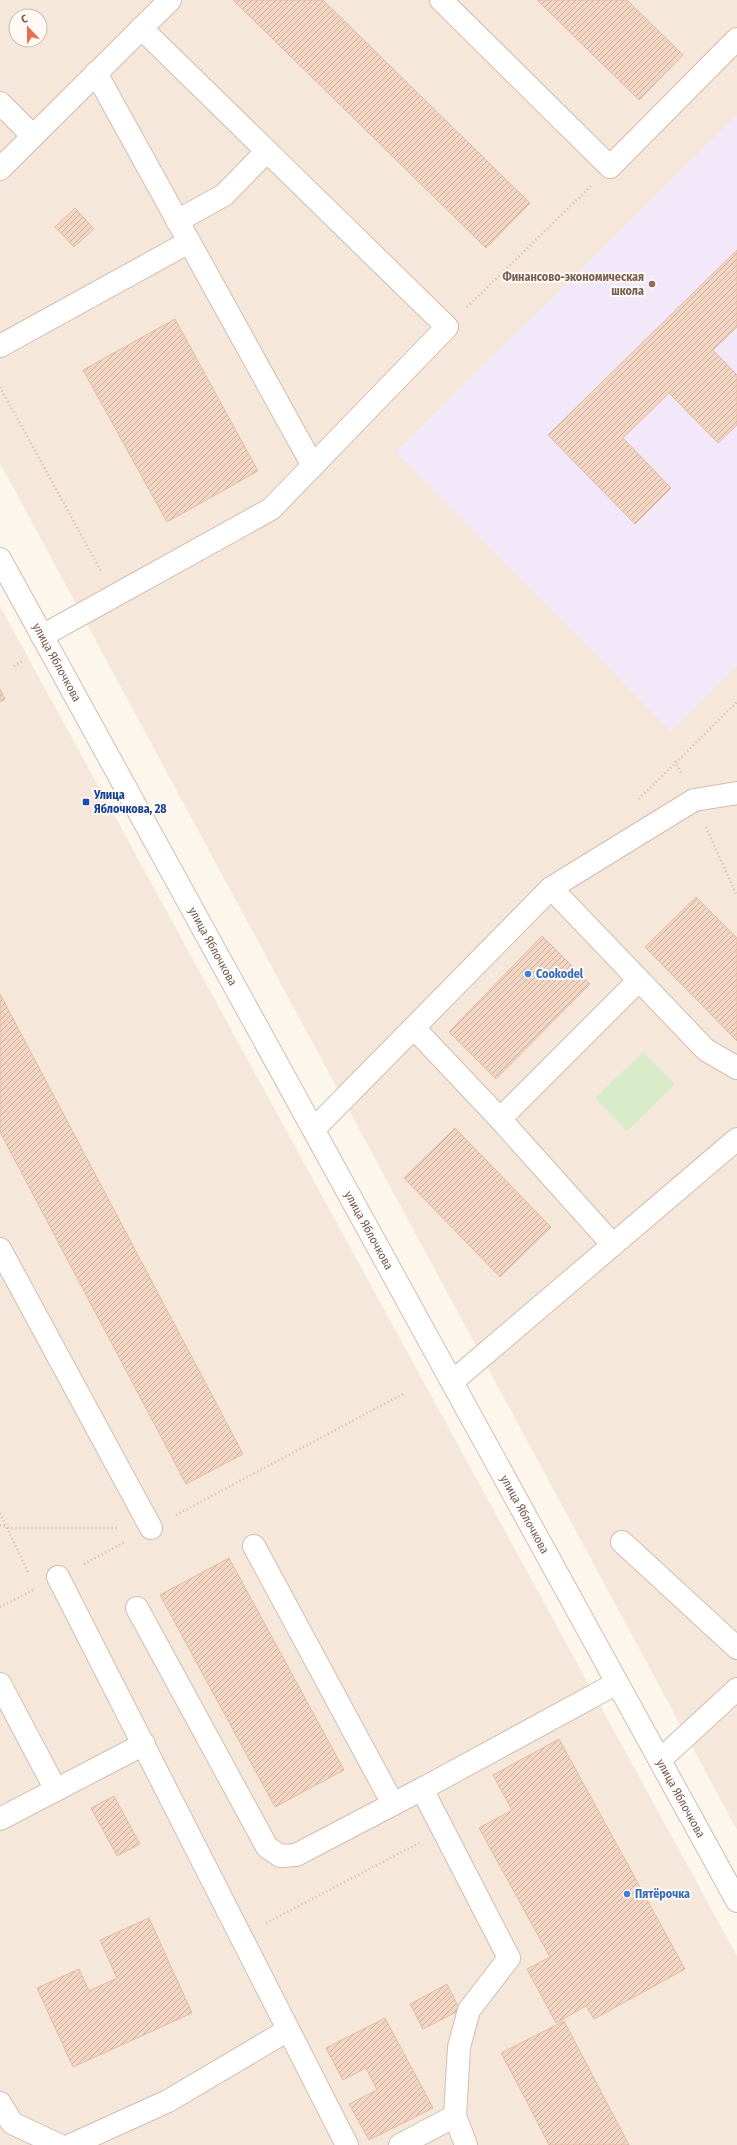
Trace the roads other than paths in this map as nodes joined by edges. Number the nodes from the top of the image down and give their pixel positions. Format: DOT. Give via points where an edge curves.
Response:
graph roads {
  1 [pos="170,0"];
  2 [pos="441,0"];
  3 [pos="141,28"];
  4 [pos="737,39"];
  5 [pos="96,73"];
  6 [pos="0,103"];
  7 [pos="33,136"];
  8 [pos="267,151"];
  9 [pos="0,169"];
  10 [pos="177,221"];
  11 [pos="189,242"];
  12 [pos="0,346"];
  13 [pos="313,466"];
  14 [pos="0,559"];
  15 [pos="42,636"];
  16 [pos="737,793"];
  17 [pos="551,888"];
  18 [pos="639,980"];
  19 [pos="414,1028"];
  20 [pos="737,1068"];
  21 [pos="500,1119"];
  22 [pos="314,1129"];
  23 [pos="735,1144"];
  24 [pos="613,1245"];
  25 [pos="0,1249"];
  26 [pos="452,1382"];
  27 [pos="151,1528"];
  28 [pos="622,1542"];
  29 [pos="254,1546"];
  30 [pos="58,1577"];
  31 [pos="137,1608"];
  32 [pos="737,1648"];
  33 [pos="617,1683"];
  34 [pos="0,1684"];
  35 [pos="737,1689"];
  36 [pos="144,1744"];
  37 [pos="660,1760"];
  38 [pos="422,1789"];
  39 [pos="56,1790"];
  40 [pos="393,1804"];
  41 [pos="0,1819"];
  42 [pos="737,1901"];
  43 [pos="288,2030"];
  44 [pos="0,2103"];
  45 [pos="456,2116"];
  46 [pos="59,2145"];
  47 [pos="71,2145"];
  48 [pos="347,2145"];
  49 [pos="400,2145"];
  50 [pos="466,2145"];
  1 -- 3 [label="street"];
  2 -- 4 [label="street" via="610,167"];
  3 -- 5 [label="street"];
  3 -- 8 [label="street"];
  5 -- 7 [label="street"];
  5 -- 10 [label="street"];
  6 -- 7 [label="street"];
  7 -- 9 [label="street"];
  8 -- 10 [label="street" via="224,195"];
  8 -- 13 [label="street" via="447,327"];
  10 -- 11 [label="street"];
  11 -- 12 [label="street"];
  11 -- 13 [label="street"];
  13 -- 15 [label="street" via="271,509"];
  14 -- 15 [label="street, улица Яблочкова"];
  15 -- 22 [label="street, улица Яблочкова"];
  16 -- 17 [label="street" via="694,800"];
  17 -- 18 [label="street"];
  17 -- 19 [label="street"];
  18 -- 20 [label="street" via="706,1050"];
  18 -- 21 [label="street"];
  19 -- 21 [label="street"];
  19 -- 22 [label="street"];
  21 -- 24 [label="street"];
  22 -- 26 [label="street, улица Яблочкова"];
  23 -- 24 [label="street"];
  24 -- 26 [label="street"];
  25 -- 27 [label="street"];
  26 -- 33 [label="street, улица Яблочкова"];
  28 -- 32 [label="street"];
  29 -- 40 [label="street"];
  30 -- 36 [label="street"];
  31 -- 40 [label="street" via="267,1847 273,1852 280,1856 296,1855"];
  33 -- 37 [label="street, улица Яблочкова"];
  33 -- 38 [label="street"];
  34 -- 39 [label="street"];
  35 -- 37 [label="street"];
  36 -- 39 [label="street"];
  36 -- 43 [label="street"];
  37 -- 42 [label="street, улица Яблочкова"];
  38 -- 40 [label="street"];
  38 -- 45 [label="street" via="509,1958 469,2010 459,2047"];
  39 -- 41 [label="street"];
  43 -- 47 [label="street" via="168,2101"];
  43 -- 48 [label="street"];
  44 -- 46 [label="street" via="12,2123"];
  45 -- 49 [label="street"];
  45 -- 50 [label="street"];
}
